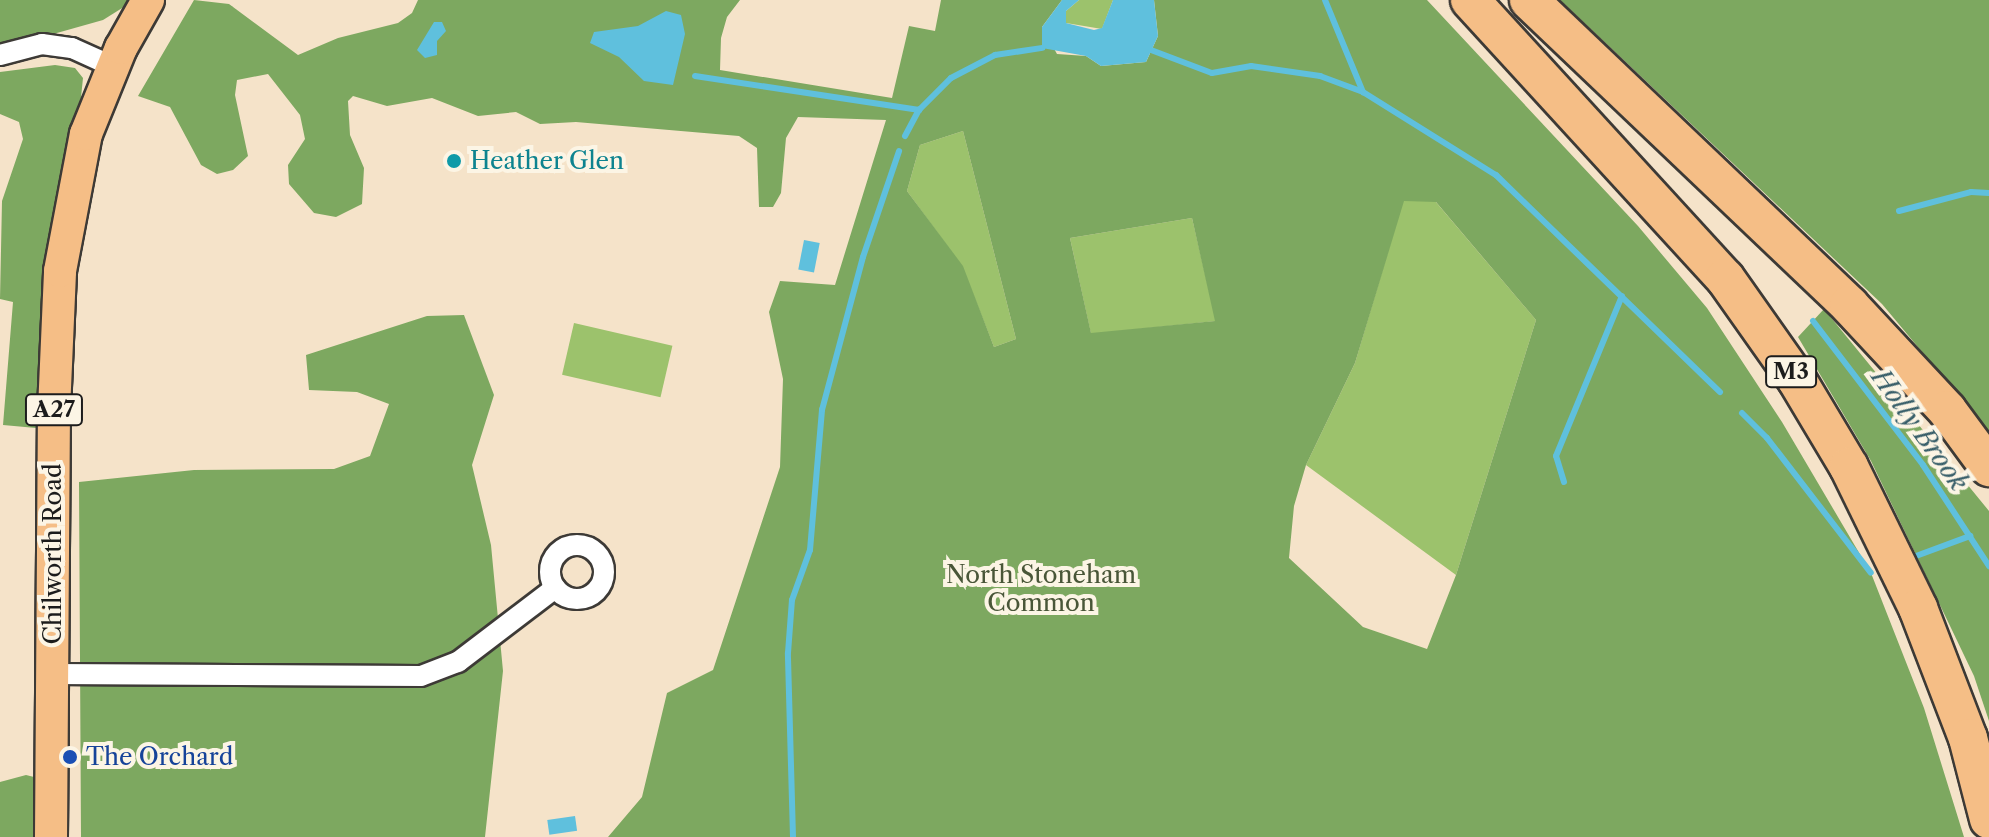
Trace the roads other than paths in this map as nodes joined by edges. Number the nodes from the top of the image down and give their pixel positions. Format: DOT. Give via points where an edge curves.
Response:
graph roads {
  1 [pos="148,0"];
  2 [pos="1470,0"];
  3 [pos="1529,0"];
  4 [pos="0,55"];
  5 [pos="112,66"];
  6 [pos="1989,467"];
  7 [pos="555,588"];
  8 [pos="52,674"];
  9 [pos="1989,819"];
  10 [pos="51,837"];
  1 -- 5 [label="main road, Chilworth Road / A27"];
  2 -- 9 [label="highway, M3" via="1725,278 1797,380 1849,467 1918,608 1968,738"];
  3 -- 6 [label="highway" via="1849,305 1947,410"];
  4 -- 5 [label="street" via="42,44 72,48"];
  5 -- 8 [label="main road, Chilworth Road / A27" via="74,178 60,271"];
  7 -- 8 [label="street" via="458,662 421,676"];
  8 -- 10 [label="main road, Chilworth Road / A27"];
}
